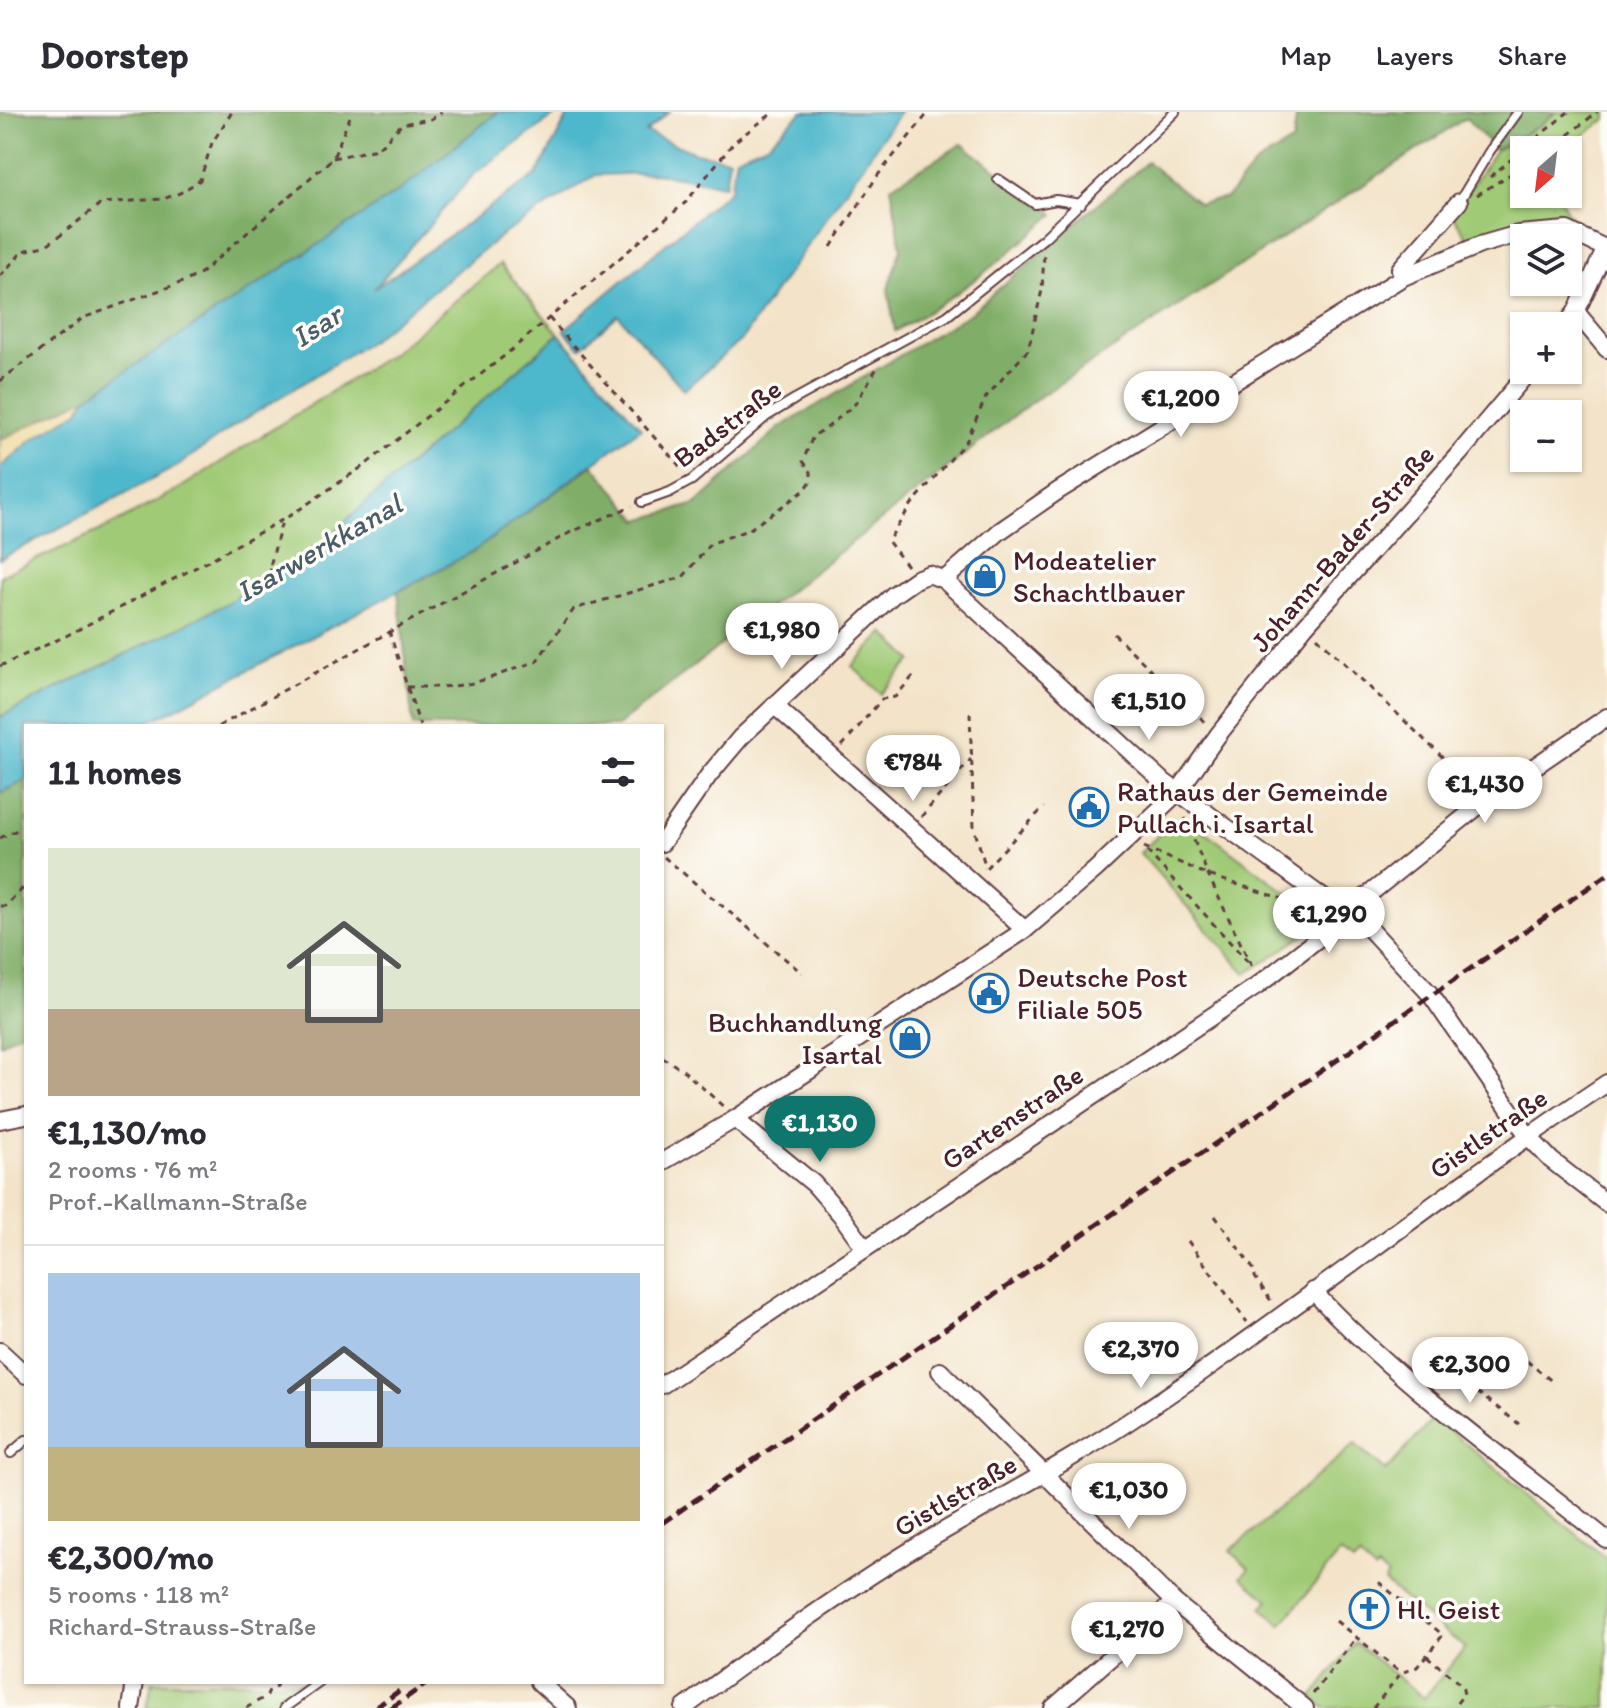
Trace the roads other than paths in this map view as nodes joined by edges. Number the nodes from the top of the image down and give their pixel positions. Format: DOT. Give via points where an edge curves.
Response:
graph roads {
  1 [pos="1175,112"];
  2 [pos="1518,112"];
  3 [pos="998,179"];
  4 [pos="1459,202"];
  5 [pos="1081,204"];
  6 [pos="1606,250"];
  7 [pos="1403,277"];
  8 [pos="1574,312"];
  9 [pos="1582,329"];
  10 [pos="1607,349"];
  11 [pos="1518,384"];
  12 [pos="642,502"];
  13 [pos="944,580"];
  14 [pos="774,705"];
  15 [pos="1607,717"];
  16 [pos="1177,793"];
  17 [pos="664,840"];
  18 [pos="1347,913"];
  19 [pos="1025,930"];
  20 [pos="1607,1083"];
  21 [pos="730,1114"];
  22 [pos="24,1115"];
  23 [pos="0,1120"];
  24 [pos="1528,1136"];
  25 [pos="664,1161"];
  26 [pos="1607,1204"];
  27 [pos="864,1247"];
  28 [pos="1313,1291"];
  29 [pos="0,1351"];
  30 [pos="940,1371"];
  31 [pos="24,1373"];
  32 [pos="664,1384"];
  33 [pos="24,1442"];
  34 [pos="11,1453"];
  35 [pos="1045,1473"];
  36 [pos="1607,1540"];
  37 [pos="1174,1602"];
  38 [pos="135,1684"];
  39 [pos="317,1684"];
  40 [pos="541,1684"];
  41 [pos="1304,1707"];
  42 [pos="131,1708"];
  43 [pos="284,1708"];
  44 [pos="568,1708"];
  45 [pos="684,1708"];
  46 [pos="1053,1708"];
  1 -- 5 [label="lane, Badstraße"];
  2 -- 4 [label="lane"];
  3 -- 5 [label="lane" via="1035,204"];
  4 -- 7 [label="street" via="1400,269"];
  5 -- 12 [label="lane, Badstraße" via="947,316 767,416 692,480"];
  6 -- 7 [label="street" via="1567,230 1518,234"];
  6 -- 8 [label="street"];
  7 -- 13 [label="street" via="1058,491 1000,531"];
  9 -- 10 [label="street"];
  11 -- 16 [label="street, Johann-Bader-Straße" via="1305,626"];
  13 -- 14 [label="street" via="929,574 893,595"];
  13 -- 16 [label="street"];
  14 -- 17 [label="street" via="709,775"];
  14 -- 19 [label="street"];
  15 -- 18 [label="street, Gartenstraße" via="1487,799"];
  16 -- 18 [label="street"];
  16 -- 19 [label="street, Johann-Bader-Straße" via="1138,842"];
  18 -- 24 [label="street" via="1367,926 1431,995"];
  18 -- 27 [label="street, Gartenstraße" via="1257,986"];
  19 -- 21 [label="street, Johann-Bader-Straße"];
  20 -- 24 [label="street, Gistlstraße"];
  21 -- 25 [label="street, Johann-Bader-Straße"];
  21 -- 27 [label="street" via="814,1184"];
  22 -- 23 [label="street"];
  24 -- 26 [label="street"];
  24 -- 28 [label="street, Gistlstraße"];
  27 -- 32 [label="street, Gartenstraße"];
  28 -- 35 [label="street, Gistlstraße" via="1133,1419"];
  28 -- 36 [label="street" via="1348,1329 1427,1396"];
  29 -- 31 [label="street"];
  30 -- 35 [label="street"];
  33 -- 34 [label="lane"];
  35 -- 37 [label="street"];
  35 -- 45 [label="street, Gistlstraße" via="845,1591"];
  37 -- 41 [label="street"];
  37 -- 46 [label="street"];
  38 -- 42 [label="street"];
  39 -- 43 [label="lane"];
  40 -- 44 [label="street"];
}
